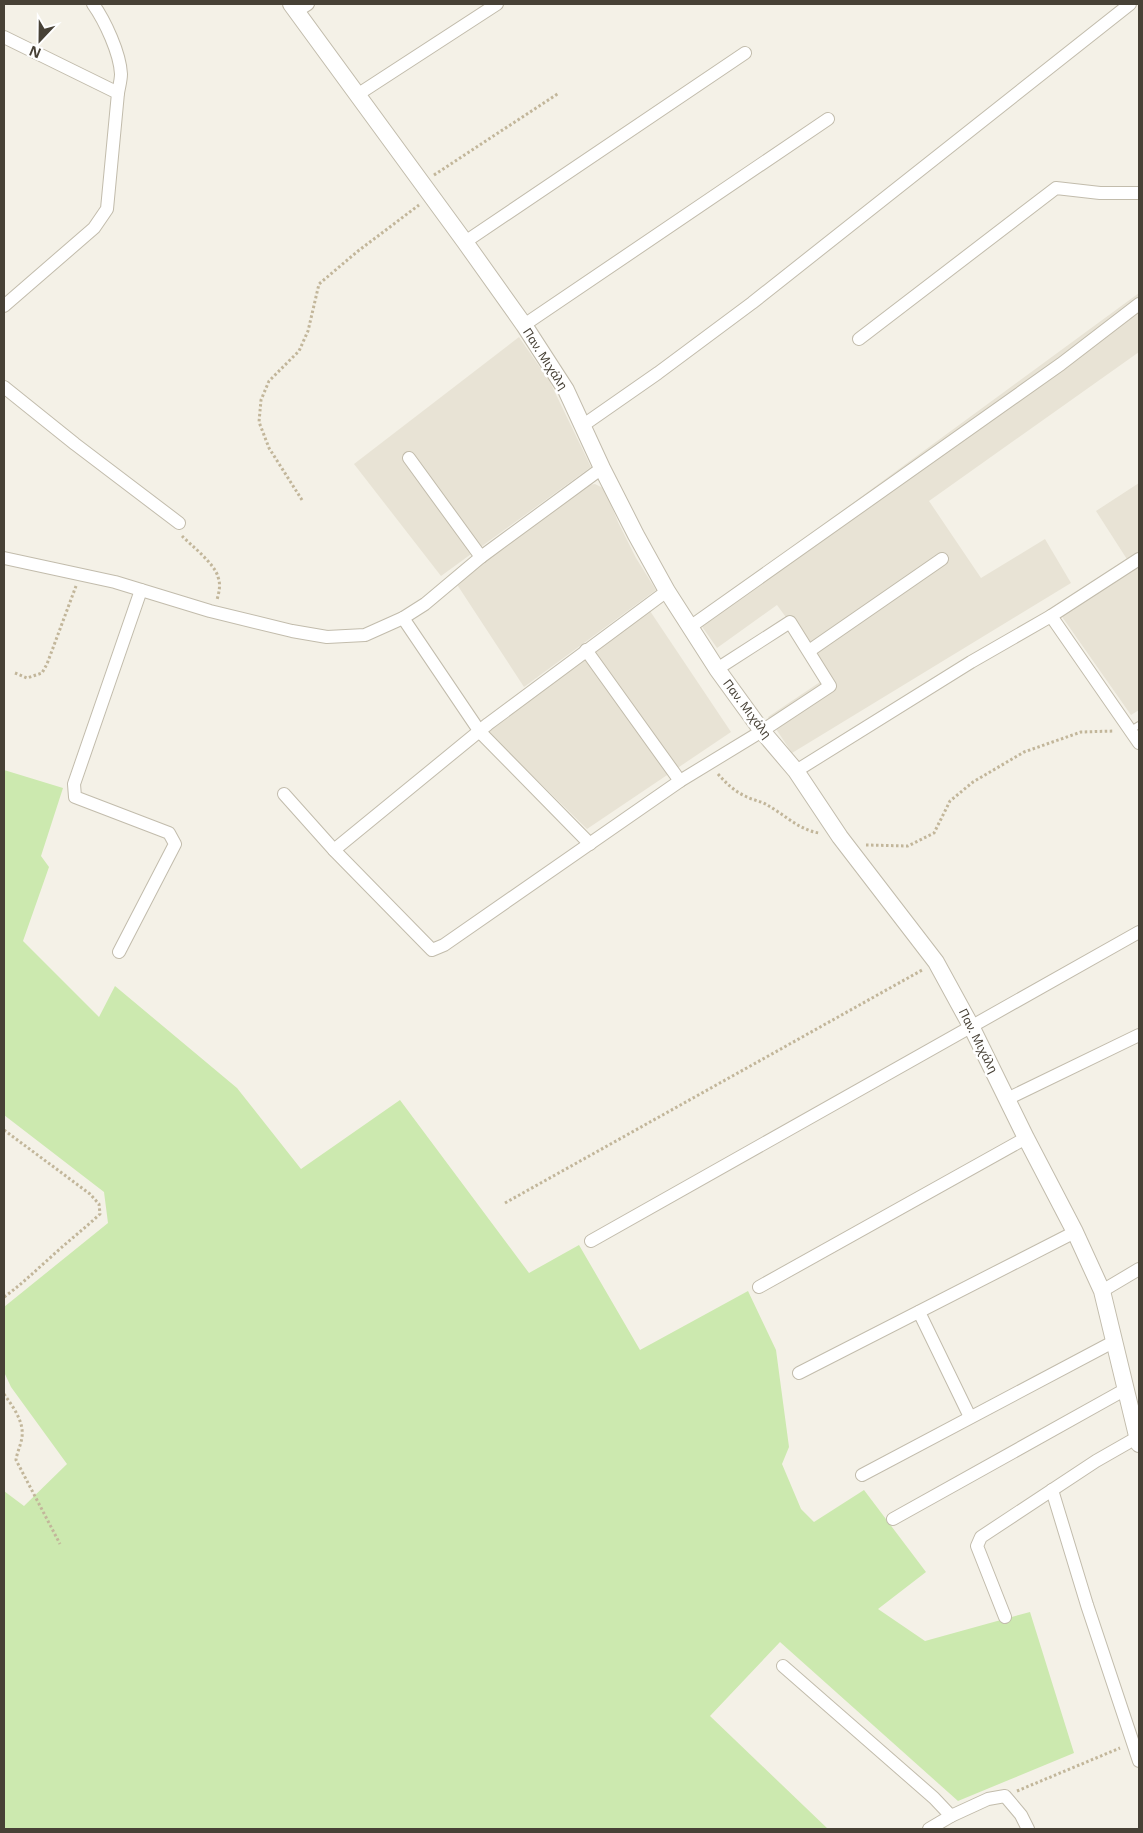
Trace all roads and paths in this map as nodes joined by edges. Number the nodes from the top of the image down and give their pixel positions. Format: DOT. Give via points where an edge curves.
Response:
graph roads {
  1 [pos="94,4"];
  2 [pos="497,4"];
  3 [pos="1130,4"];
  4 [pos="299,6"];
  5 [pos="4,37"];
  6 [pos="745,53"];
  7 [pos="118,93"];
  8 [pos="559,93"];
  9 [pos="357,95"];
  10 [pos="828,119"];
  11 [pos="427,189"];
  12 [pos="1139,193"];
  13 [pos="465,242"];
  14 [pos="1139,304"];
  15 [pos="4,306"];
  16 [pos="524,325"];
  17 [pos="859,339"];
  18 [pos="4,387"];
  19 [pos="582,426"];
  20 [pos="409,458"];
  21 [pos="602,468"];
  22 [pos="302,500"];
  23 [pos="179,523"];
  24 [pos="480,556"];
  25 [pos="4,558"];
  26 [pos="1139,559"];
  27 [pos="942,560"];
  28 [pos="81,574"];
  29 [pos="141,590"];
  30 [pos="667,591"];
  31 [pos="210,611"];
  32 [pos="1051,616"];
  33 [pos="404,618"];
  34 [pos="690,627"];
  35 [pos="586,650"];
  36 [pos="809,651"];
  37 [pos="718,670"];
  38 [pos="15,673"];
  39 [pos="1134,728"];
  40 [pos="762,730"];
  41 [pos="480,732"];
  42 [pos="1139,743"];
  43 [pos="710,762"];
  44 [pos="796,771"];
  45 [pos="680,781"];
  46 [pos="284,794"];
  47 [pos="840,837"];
  48 [pos="590,844"];
  49 [pos="334,850"];
  50 [pos="1139,932"];
  51 [pos="120,952"];
  52 [pos="936,962"];
  53 [pos="971,1026"];
  54 [pos="1139,1035"];
  55 [pos="1007,1099"];
  56 [pos="4,1130"];
  57 [pos="1026,1138"];
  58 [pos="505,1203"];
  59 [pos="1075,1232"];
  60 [pos="591,1241"];
  61 [pos="1139,1270"];
  62 [pos="759,1287"];
  63 [pos="1102,1291"];
  64 [pos="4,1297"];
  65 [pos="919,1312"];
  66 [pos="1115,1341"];
  67 [pos="798,1374"];
  68 [pos="1126,1389"];
  69 [pos="4,1394"];
  70 [pos="970,1417"];
  71 [pos="1138,1441"];
  72 [pos="862,1475"];
  73 [pos="1052,1490"];
  74 [pos="893,1519"];
  75 [pos="60,1544"];
  76 [pos="1005,1617"];
  77 [pos="783,1666"];
  78 [pos="1132,1742"];
  79 [pos="1139,1761"];
  80 [pos="1005,1796"];
  81 [pos="951,1816"];
  82 [pos="929,1829"];
  83 [pos="1028,1829"];
  1 -- 7 [label="street" via="115,50 121,73"];
  2 -- 9 [label="street"];
  3 -- 19 [label="street" via="752,303"];
  4 -- 9 [label="street, Παν. Μιχάλη"];
  5 -- 7 [label="street"];
  6 -- 13 [label="street"];
  7 -- 15 [label="street" via="107,209 94,228"];
  8 -- 11 [label="path"];
  9 -- 11 [label="street, Παν. Μιχάλη"];
  10 -- 16 [label="street"];
  11 -- 13 [label="street, Παν. Μιχάλη"];
  11 -- 22 [label="path" via="319,284 308,330 299,351 269,381 261,400 259,422 269,448"];
  12 -- 17 [label="street" via="1056,188"];
  13 -- 16 [label="street, Παν. Μιχάλη"];
  14 -- 34 [label="street" via="1061,364"];
  16 -- 19 [label="street, Παν. Μιχάλη" via="566,390"];
  18 -- 23 [label="street"];
  19 -- 21 [label="street, Παν. Μιχάλη"];
  20 -- 24 [label="street"];
  21 -- 24 [label="street"];
  21 -- 30 [label="street, Παν. Μιχάλη"];
  23 -- 31 [label="path" via="182,536 218,576 220,589"];
  24 -- 33 [label="street"];
  25 -- 28 [label="street"];
  26 -- 32 [label="street"];
  27 -- 36 [label="street"];
  28 -- 29 [label="street"];
  28 -- 38 [label="path" via="42,673 26,678"];
  29 -- 31 [label="street"];
  29 -- 51 [label="street" via="74,784 75,797 169,833 175,844"];
  30 -- 34 [label="street, Παν. Μιχάλη"];
  30 -- 35 [label="street"];
  31 -- 33 [label="street" via="327,637 364,635"];
  32 -- 39 [label="street"];
  32 -- 44 [label="street" via="970,662"];
  33 -- 41 [label="street"];
  34 -- 37 [label="street, Παν. Μιχάλη"];
  35 -- 41 [label="street"];
  35 -- 45 [label="street"];
  36 -- 37 [label="street" via="790,622"];
  36 -- 40 [label="street" via="830,686"];
  37 -- 40 [label="street, Παν. Μιχάλη"];
  39 -- 42 [label="street"];
  39 -- 47 [label="path" via="1081,732 1024,752 972,782 950,801 934,833 908,846 867,845"];
  40 -- 43 [label="street"];
  40 -- 44 [label="street, Παν. Μιχάλη"];
  41 -- 48 [label="street"];
  41 -- 49 [label="street"];
  43 -- 45 [label="street"];
  43 -- 47 [label="path" via="727,784 745,796 766,804 812,832"];
  44 -- 47 [label="street, Παν. Μιχάλη"];
  45 -- 48 [label="street"];
  46 -- 49 [label="street"];
  47 -- 52 [label="street, Παν. Μιχάλη"];
  48 -- 49 [label="street" via="444,945 432,950"];
  50 -- 53 [label="street"];
  52 -- 53 [label="street, Παν. Μιχάλη"];
  52 -- 58 [label="path"];
  53 -- 55 [label="street, Παν. Μιχάλη"];
  53 -- 60 [label="street"];
  54 -- 55 [label="street"];
  55 -- 57 [label="street, Παν. Μιχάλη"];
  56 -- 64 [label="path" via="90,1194 99,1204 100,1214 22,1285"];
  57 -- 59 [label="street, Παν. Μιχάλη"];
  57 -- 62 [label="street"];
  59 -- 63 [label="street, Παν. Μιχάλη"];
  59 -- 65 [label="street"];
  61 -- 63 [label="street"];
  63 -- 66 [label="street, Παν. Μιχάλη"];
  65 -- 67 [label="street"];
  65 -- 70 [label="street"];
  66 -- 68 [label="street, Παν. Μιχάλη"];
  66 -- 70 [label="street"];
  68 -- 71 [label="street, Παν. Μιχάλη"];
  68 -- 74 [label="street"];
  69 -- 75 [label="path" via="18,1414 22,1427 16,1460"];
  70 -- 72 [label="street"];
  71 -- 73 [label="street" via="1096,1461"];
  73 -- 76 [label="street" via="982,1537 977,1546"];
  73 -- 78 [label="street"];
  77 -- 81 [label="street"];
  78 -- 79 [label="street"];
  78 -- 80 [label="path"];
  80 -- 81 [label="street" via="988,1798"];
  80 -- 83 [label="street"];
  81 -- 82 [label="street"];
}
